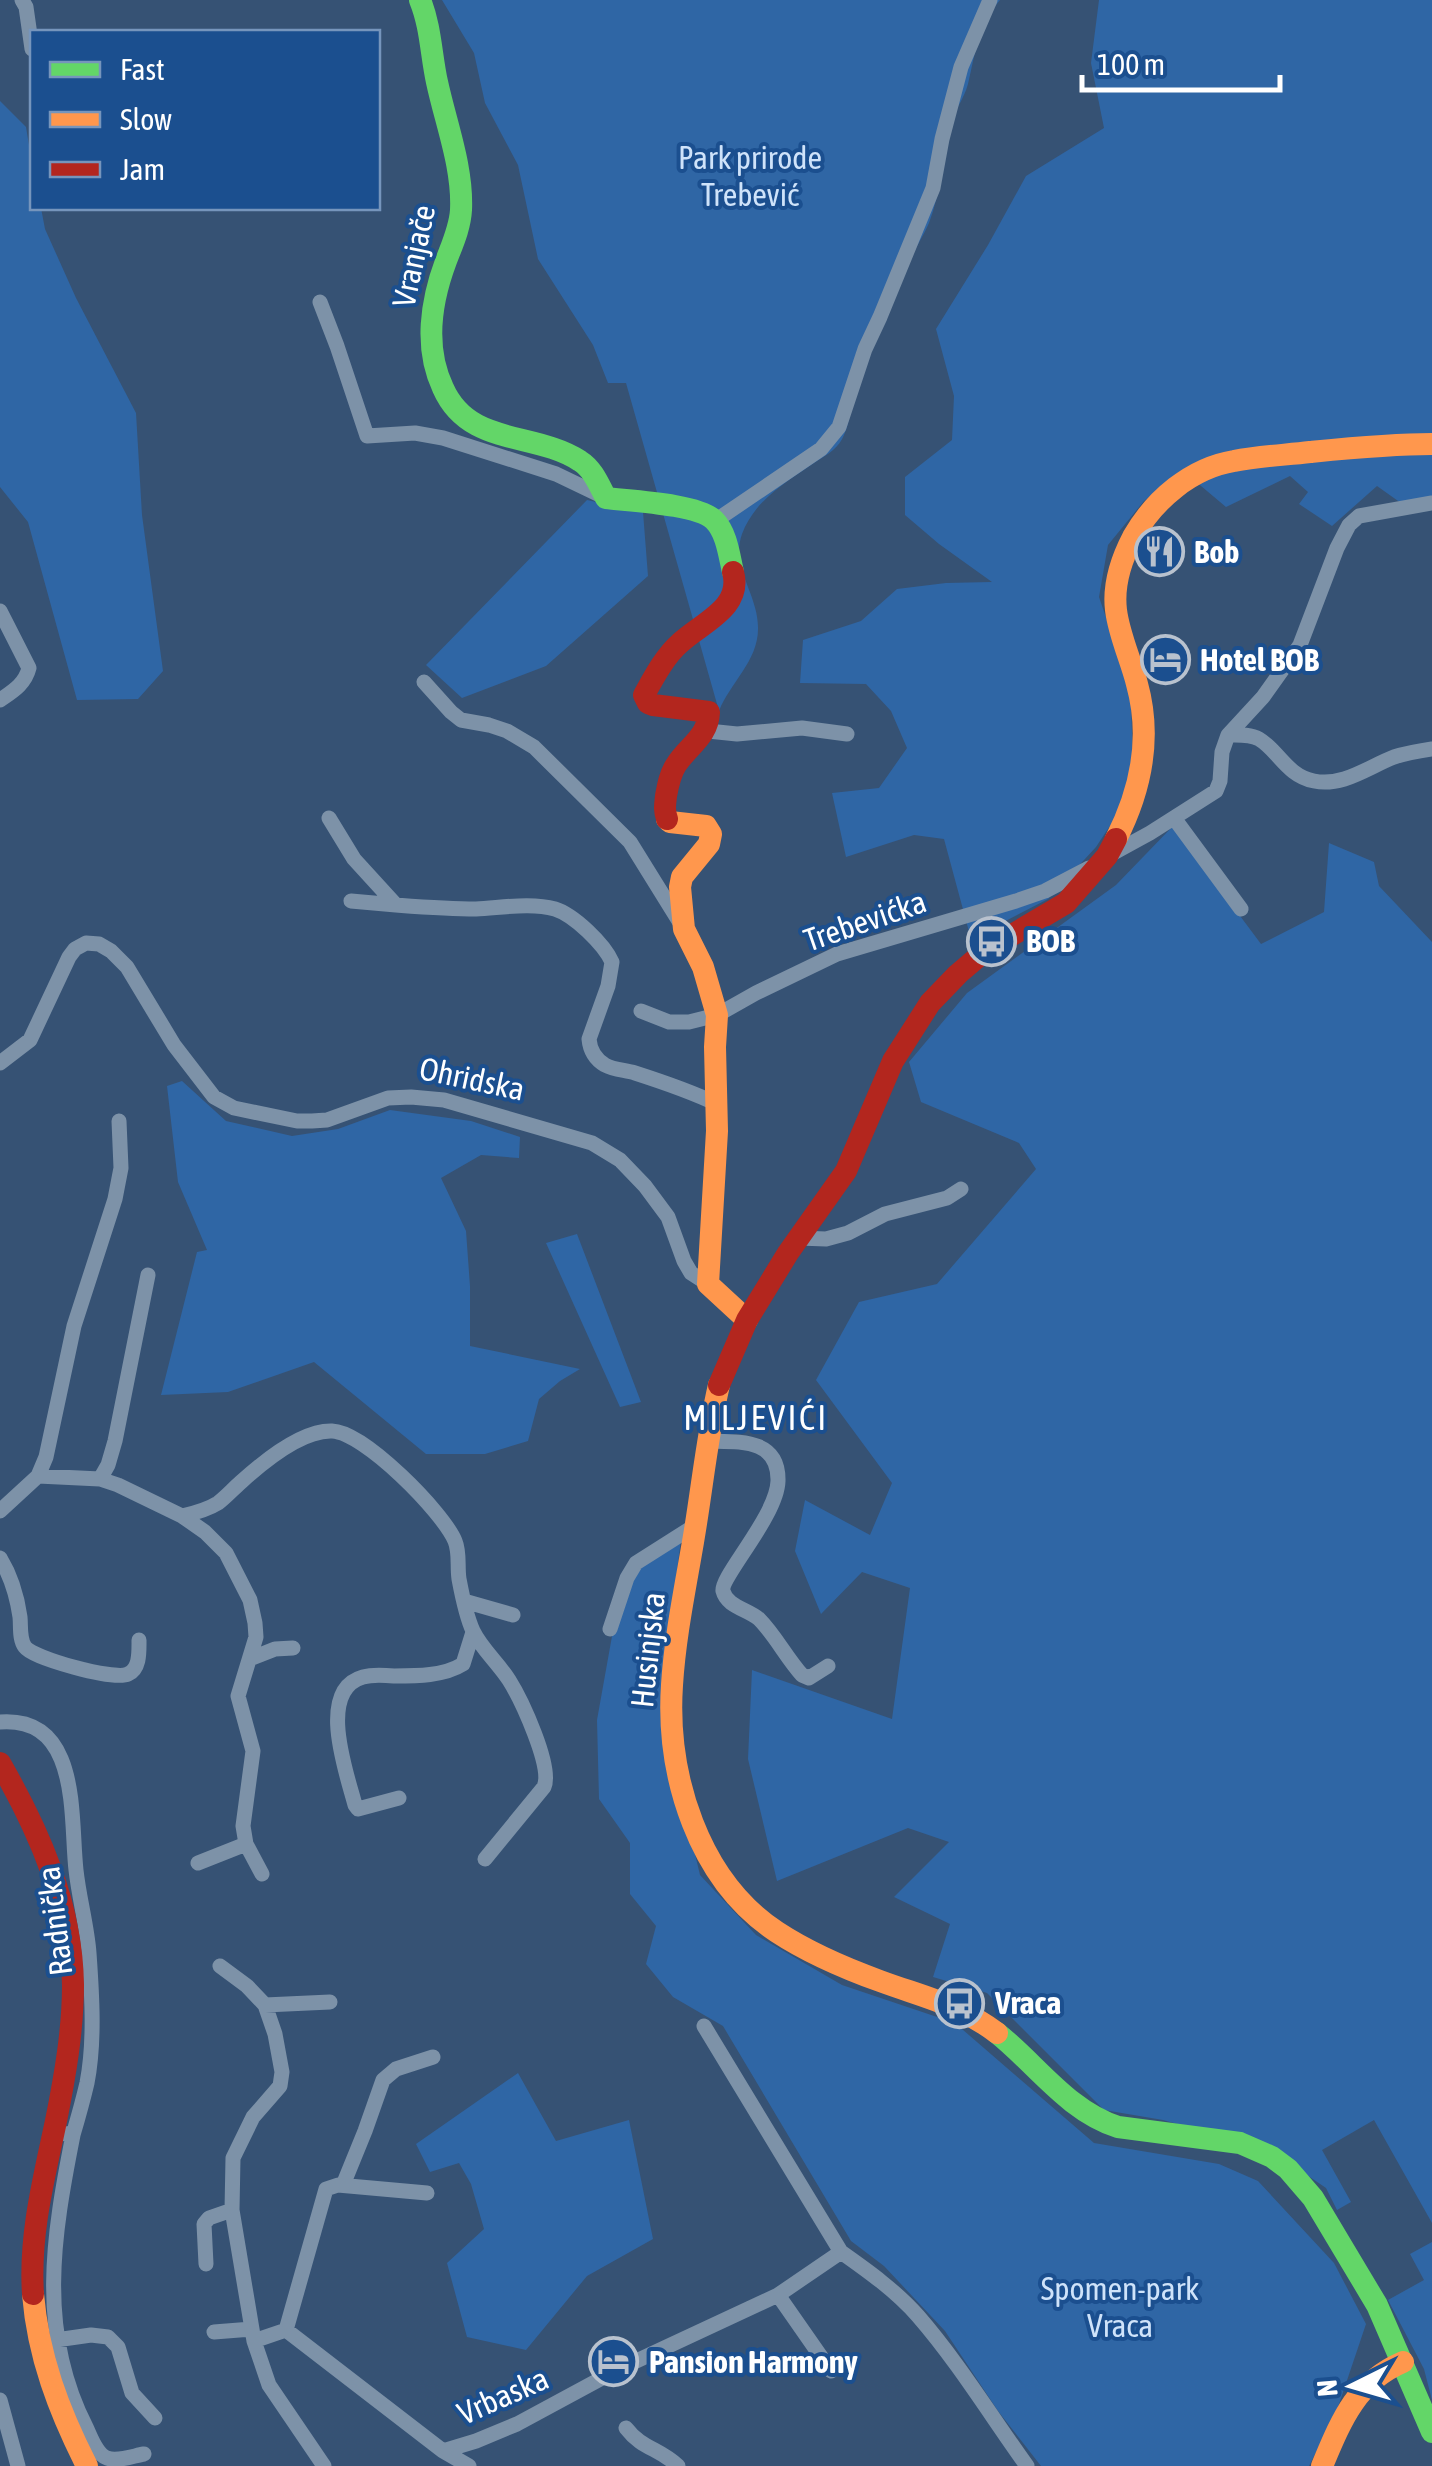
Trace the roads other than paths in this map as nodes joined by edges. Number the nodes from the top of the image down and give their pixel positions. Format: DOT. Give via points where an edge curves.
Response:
graph roads {
  1 [pos="22,0"];
  2 [pos="420,0"];
  3 [pos="990,0"];
  4 [pos="30,35"];
  5 [pos="320,302"];
  6 [pos="1432,444"];
  7 [pos="606,498"];
  8 [pos="1432,503"];
  9 [pos="715,521"];
  10 [pos="0,612"];
  11 [pos="424,682"];
  12 [pos="0,700"];
  13 [pos="708,731"];
  14 [pos="846,734"];
  15 [pos="1228,735"];
  16 [pos="1432,750"];
  17 [pos="329,818"];
  18 [pos="1174,818"];
  19 [pos="1107,856"];
  20 [pos="351,901"];
  21 [pos="396,905"];
  22 [pos="1240,908"];
  23 [pos="684,929"];
  24 [pos="641,1011"];
  25 [pos="718,1015"];
  26 [pos="0,1063"];
  27 [pos="717,1104"];
  28 [pos="119,1121"];
  29 [pos="961,1190"];
  30 [pos="800,1238"];
  31 [pos="148,1275"];
  32 [pos="708,1284"];
  33 [pos="748,1320"];
  34 [pos="708,1441"];
  35 [pos="38,1476"];
  36 [pos="100,1479"];
  37 [pos="0,1512"];
  38 [pos="182,1516"];
  39 [pos="696,1525"];
  40 [pos="0,1558"];
  41 [pos="464,1601"];
  42 [pos="513,1615"];
  43 [pos="610,1629"];
  44 [pos="473,1632"];
  45 [pos="139,1640"];
  46 [pos="293,1648"];
  47 [pos="252,1658"];
  48 [pos="828,1666"];
  49 [pos="0,1722"];
  50 [pos="0,1763"];
  51 [pos="399,1798"];
  52 [pos="246,1844"];
  53 [pos="485,1859"];
  54 [pos="198,1863"];
  55 [pos="262,1874"];
  56 [pos="220,1966"];
  57 [pos="330,2002"];
  58 [pos="264,2005"];
  59 [pos="704,2026"];
  60 [pos="432,2058"];
  61 [pos="64,2133"];
  62 [pos="343,2185"];
  63 [pos="427,2193"];
  64 [pos="232,2210"];
  65 [pos="841,2252"];
  66 [pos="206,2264"];
  67 [pos="778,2295"];
  68 [pos="286,2330"];
  69 [pos="214,2332"];
  70 [pos="253,2335"];
  71 [pos="56,2340"];
  72 [pos="1403,2362"];
  73 [pos="830,2371"];
  74 [pos="0,2400"];
  75 [pos="156,2418"];
  76 [pos="626,2428"];
  77 [pos="1432,2432"];
  78 [pos="144,2454"];
  79 [pos="439,2458"];
  80 [pos="18,2466"];
  81 [pos="88,2466"];
  82 [pos="324,2466"];
  83 [pos="469,2466"];
  84 [pos="678,2466"];
  85 [pos="1027,2466"];
  86 [pos="1322,2466"];
  1 -- 4 [label="street"];
  2 -- 7 [label="main road, Vranjače" via="461,213 432,313 443,390 456,411 483,428 580,461"];
  3 -- 9 [label="street" via="961,68 932,188 864,348 839,426 820,449"];
  5 -- 7 [label="street" via="366,436 443,438 556,474"];
  6 -- 19 [label="main road, Husinjska" via="1230,461 1174,488 1140,525 1125,552 1116,610 1140,690 1142,771"];
  7 -- 9 [label="main road" via="699,510"];
  8 -- 15 [label="street" via="1360,516 1349,524 1300,644"];
  9 -- 13 [label="main road" via="736,582 732,594 716,618 679,642 644,695 648,704 710,712"];
  10 -- 12 [label="street" via="29,668"];
  11 -- 23 [label="street" via="461,720 507,731 534,747 630,842"];
  13 -- 14 [label="street" via="802,728"];
  13 -- 23 [label="main road" via="674,768 664,810 670,822 706,826 711,834 682,877"];
  15 -- 16 [label="street" via="1259,739 1315,782"];
  15 -- 18 [label="street, Trebevićka" via="1216,791"];
  17 -- 21 [label="street" via="354,860"];
  18 -- 19 [label="street, Trebevićka"];
  18 -- 22 [label="street"];
  19 -- 25 [label="street, Trebevićka" via="1045,891 837,954"];
  19 -- 30 [label="main road, Husinjska" via="1066,903 985,952 930,1003 894,1061 846,1171"];
  20 -- 21 [label="street"];
  21 -- 27 [label="street" via="557,910 592,936 612,962 589,1039 596,1058"];
  23 -- 25 [label="main road"];
  24 -- 25 [label="street, Trebevićka" via="670,1022"];
  25 -- 27 [label="main road"];
  26 -- 32 [label="street, Ohridska" via="30,1040 75,949 99,944 127,967 214,1097 296,1121 328,1120 388,1098 444,1100 592,1143 645,1186 668,1216 684,1261"];
  27 -- 32 [label="main road"];
  28 -- 35 [label="street" via="115,1199 74,1326"];
  29 -- 30 [label="street" via="848,1233"];
  30 -- 33 [label="main road, Husinjska"];
  31 -- 36 [label="street" via="115,1441"];
  32 -- 33 [label="main road, Ohridska"];
  33 -- 34 [label="main road, Husinjska" via="721,1376"];
  34 -- 39 [label="main road, Husinjska"];
  34 -- 48 [label="street" via="758,1446 769,1452 778,1472 772,1507 725,1578 723,1592 757,1618 802,1675 809,1678"];
  35 -- 36 [label="street"];
  35 -- 37 [label="street"];
  36 -- 38 [label="street"];
  38 -- 41 [label="street" via="219,1502 294,1442 336,1430 391,1465 454,1537"];
  38 -- 47 [label="street" via="226,1554 250,1600"];
  39 -- 43 [label="street" via="636,1562"];
  39 -- 72 [label="main road, Husinjska" via="673,1676 674,1740 683,1794 722,1880 751,1912 805,1948 964,2011 1108,2124 1240,2143 1272,2157 1313,2198"];
  40 -- 45 [label="street" via="15,1591 27,1650 120,1676 136,1668"];
  41 -- 42 [label="street"];
  41 -- 44 [label="street"];
  44 -- 51 [label="street" via="456,1668 360,1677 339,1703 338,1736 355,1805 365,1809"];
  44 -- 53 [label="street" via="510,1682 547,1778"];
  46 -- 47 [label="street"];
  47 -- 52 [label="street" via="238,1696 253,1752"];
  49 -- 61 [label="street, Radnička" via="36,1727 51,1741 73,1807 91,2040 87,2080"];
  50 -- 61 [label="main road" via="37,1828 60,1896 72,1971"];
  52 -- 54 [label="street"];
  52 -- 55 [label="street"];
  56 -- 58 [label="street"];
  57 -- 58 [label="street"];
  58 -- 64 [label="street" via="280,2086 242,2136"];
  59 -- 65 [label="street"];
  60 -- 62 [label="street" via="383,2080"];
  61 -- 71 [label="street, Radnička" via="53,2260"];
  61 -- 81 [label="main road" via="36,2224 33,2294 52,2393"];
  62 -- 63 [label="street"];
  62 -- 68 [label="street" via="323,2191"];
  64 -- 66 [label="street" via="204,2224"];
  64 -- 70 [label="street"];
  65 -- 67 [label="street, Vrbaska"];
  65 -- 85 [label="street" via="916,2314"];
  67 -- 73 [label="street"];
  67 -- 79 [label="street, Vrbaska"];
  68 -- 70 [label="street"];
  68 -- 79 [label="street, Vrbaska"];
  69 -- 70 [label="street"];
  70 -- 82 [label="street" via="269,2385"];
  71 -- 75 [label="street" via="108,2336 132,2393"];
  71 -- 78 [label="street, Radnička" via="78,2412 101,2456"];
  72 -- 77 [label="main road"];
  72 -- 86 [label="main road" via="1381,2370 1362,2390"];
  74 -- 80 [label="street"];
  76 -- 84 [label="street" via="639,2444"];
  79 -- 83 [label="street"];
}
